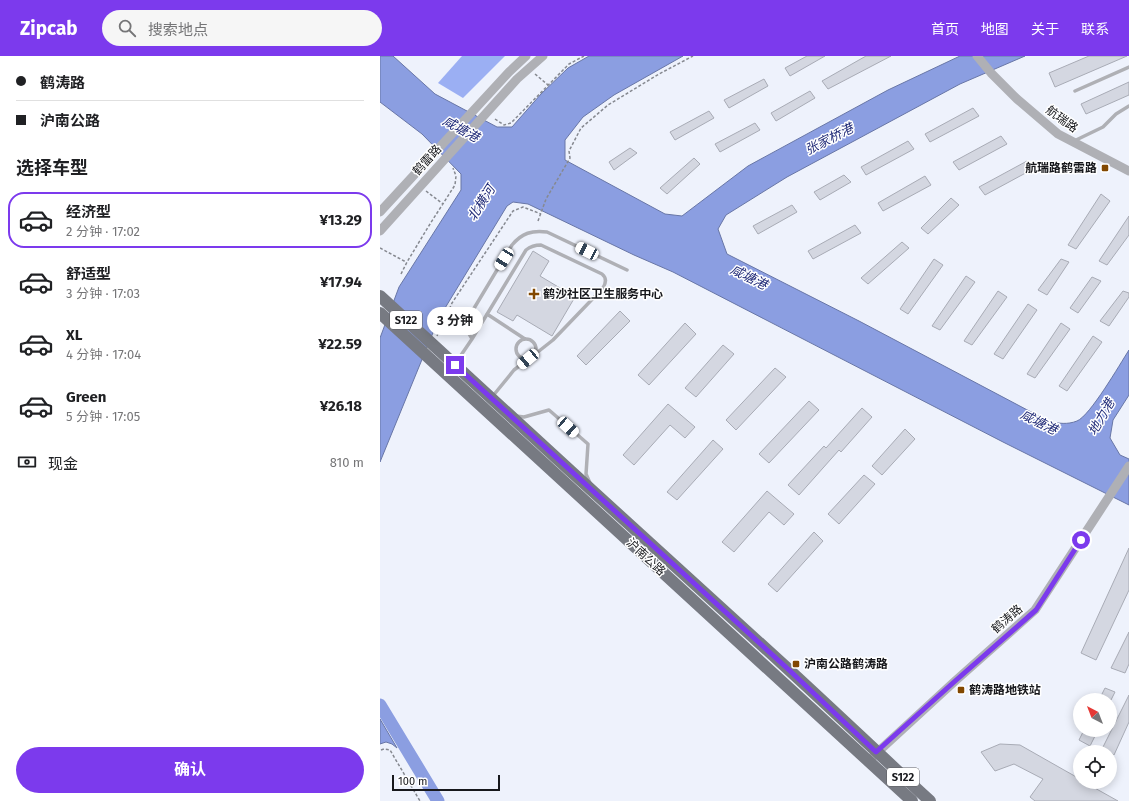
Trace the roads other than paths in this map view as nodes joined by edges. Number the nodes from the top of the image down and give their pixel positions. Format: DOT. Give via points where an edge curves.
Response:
graph roads {
  1 [pos="526,56"];
  2 [pos="543,56"];
  3 [pos="977,56"];
  4 [pos="1129,67"];
  5 [pos="1075,91"];
  6 [pos="1129,106"];
  7 [pos="1073,142"];
  8 [pos="1129,171"];
  9 [pos="380,212"];
  10 [pos="380,230"];
  11 [pos="627,270"];
  12 [pos="380,296"];
  13 [pos="380,313"];
  14 [pos="487,314"];
  15 [pos="472,339"];
  16 [pos="525,339"];
  17 [pos="534,355"];
  18 [pos="528,359"];
  19 [pos="455,365"];
  20 [pos="491,398"];
  21 [pos="510,416"];
  22 [pos="1129,466"];
  23 [pos="596,495"];
  24 [pos="872,757"];
  25 [pos="912,801"];
  26 [pos="930,801"];
  1 -- 9 [label="street, 鹤雷路"];
  2 -- 10 [label="street, 鹤雷路" via="517,79"];
  3 -- 7 [label="street, 航瑞路" via="1017,99 1058,134"];
  4 -- 5 [label="lane"];
  6 -- 7 [label="lane" via="1103,127"];
  7 -- 8 [label="street, 航瑞路"];
  11 -- 15 [label="lane" via="547,232 534,231 527,234 516,240 464,325"];
  12 -- 19 [label="main road, 沪南公路 / S122"];
  13 -- 24 [label="main road, 沪南公路 / S122"];
  14 -- 15 [label="lane"];
  14 -- 16 [label="lane"];
  14 -- 17 [label="lane" via="530,246 546,246 604,276 606,281 603,288 553,340"];
  15 -- 19 [label="lane"];
  16 -- 17 [label="lane" via="534,343"];
  16 -- 18 [label="lane" via="519,342 516,350 518,356"];
  17 -- 18 [label="lane"];
  18 -- 20 [label="lane" via="514,370"];
  19 -- 20 [label="main road, 沪南公路 / S122"];
  20 -- 21 [label="main road, 沪南公路 / S122"];
  21 -- 23 [label="main road, 沪南公路 / S122"];
  21 -- 23 [label="lane" via="524,417 549,410 588,444 586,474"];
  22 -- 24 [label="street, 鹤涛路" via="1036,610"];
  23 -- 24 [label="main road, 沪南公路 / S122" via="789,670"];
  24 -- 25 [label="main road, 沪南公路 / S122"];
  24 -- 26 [label="main road, 沪南公路 / S122"];
}
